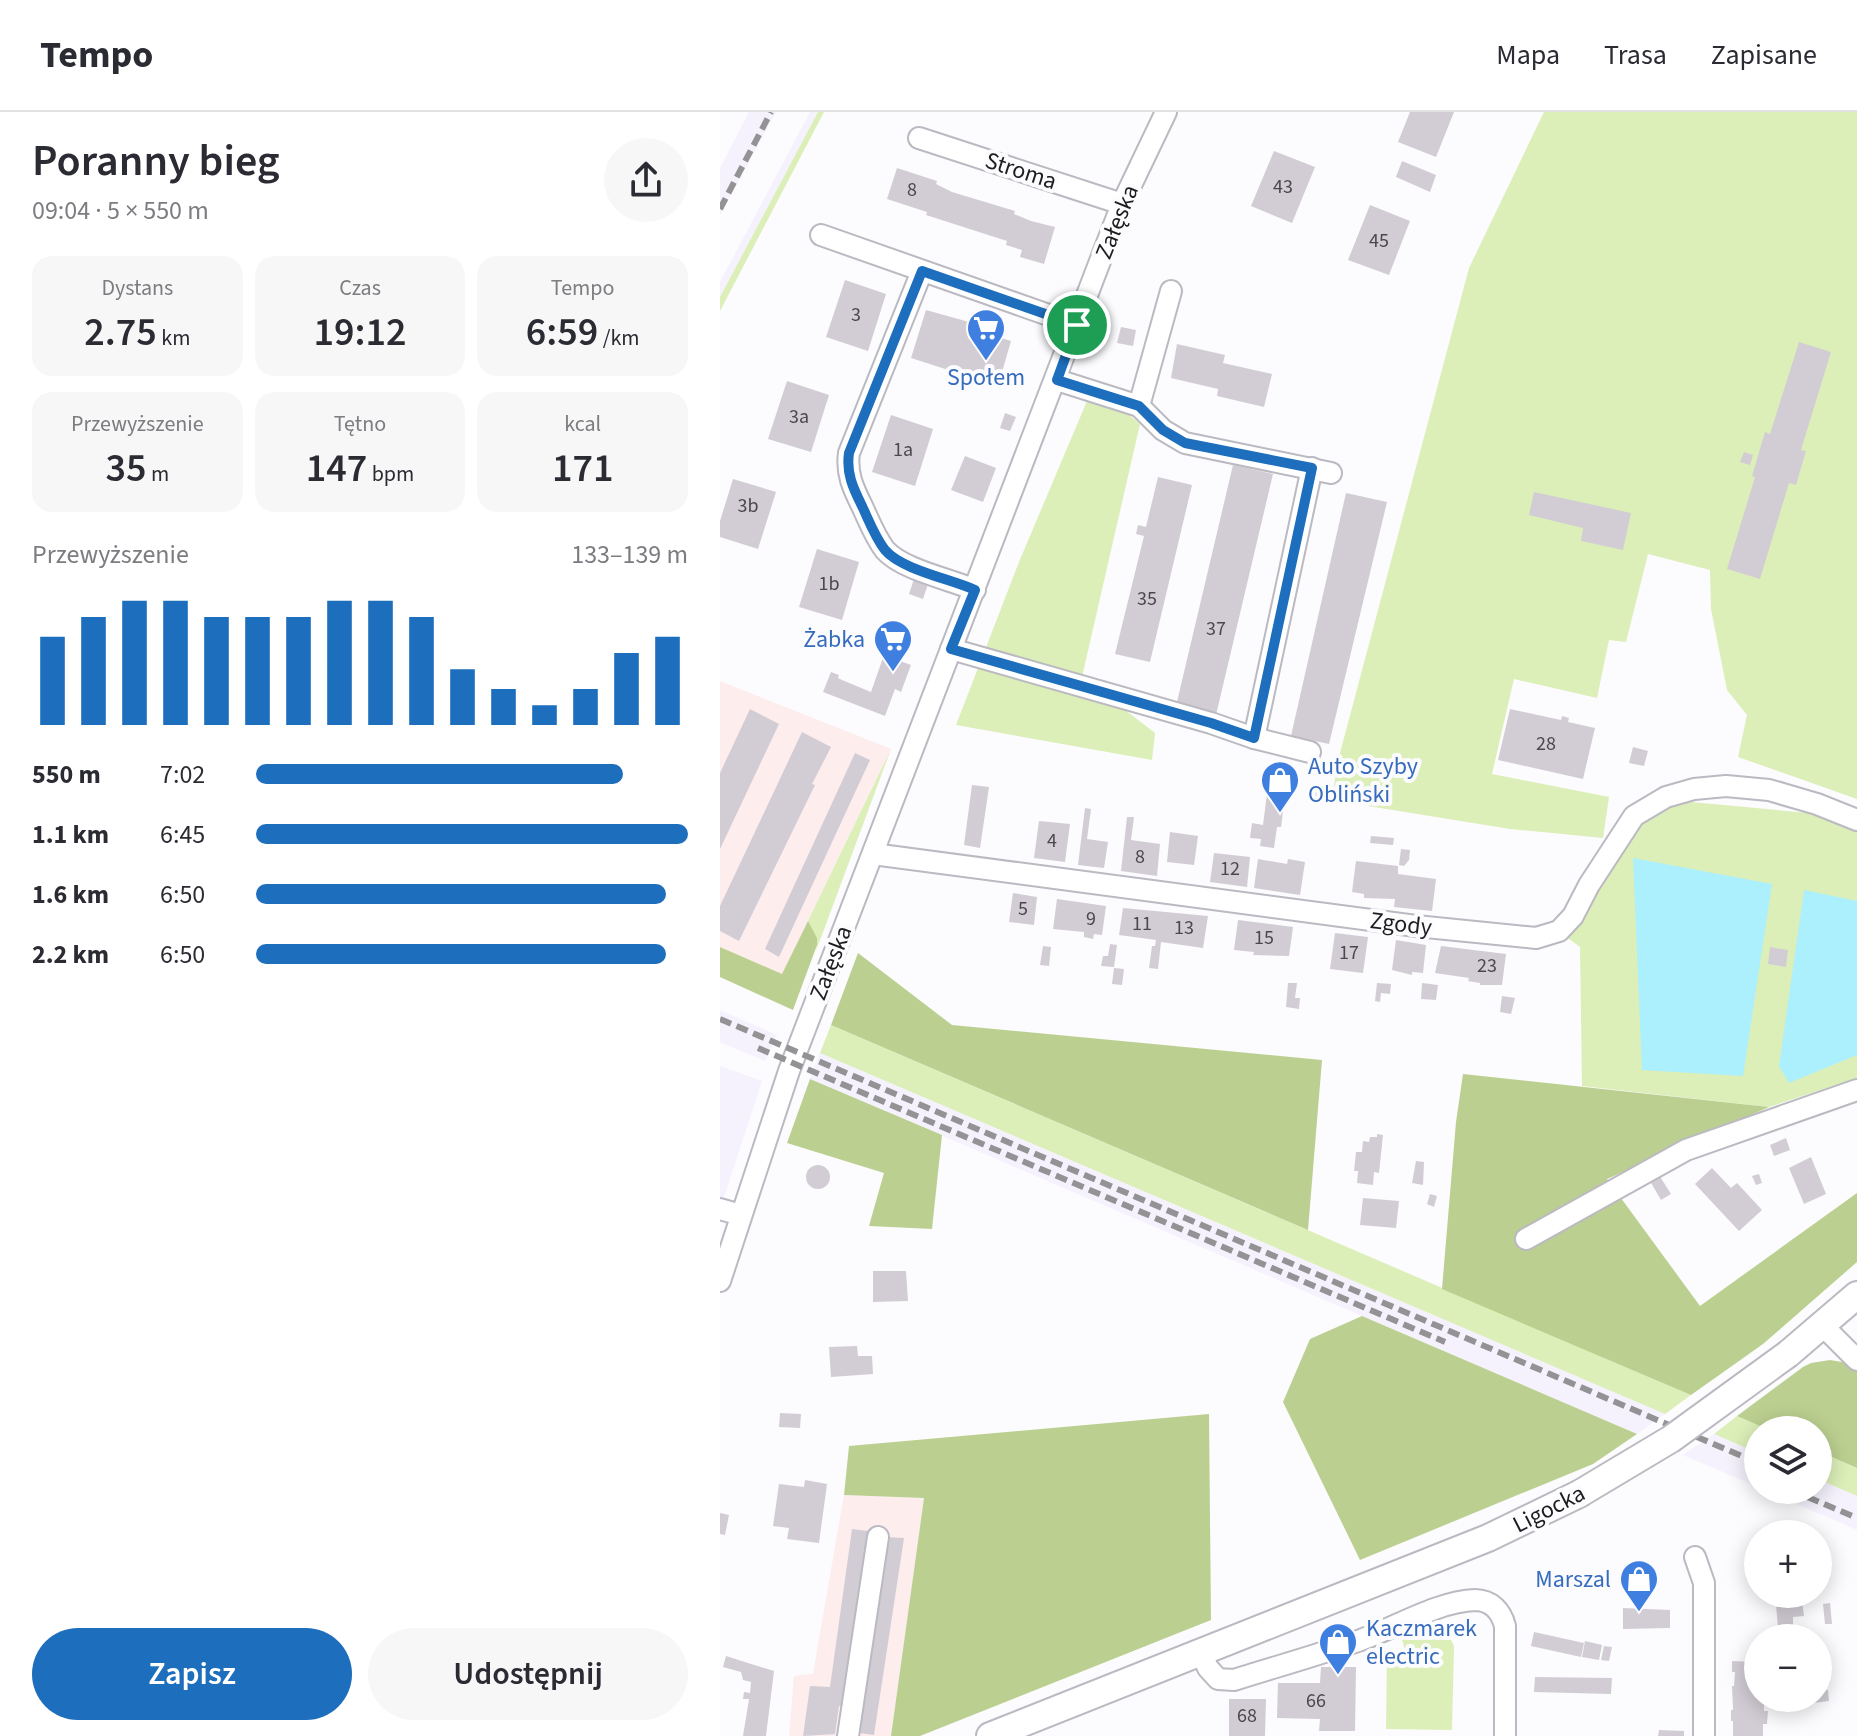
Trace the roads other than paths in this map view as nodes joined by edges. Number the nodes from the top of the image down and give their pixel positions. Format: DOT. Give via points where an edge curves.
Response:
graph roads {
  1 [pos="1166,112"];
  2 [pos="919,138"];
  3 [pos="1122,204"];
  4 [pos="821,235"];
  5 [pos="922,271"];
  6 [pos="1171,291"];
  7 [pos="1077,325"];
  8 [pos="1057,380"];
  9 [pos="1139,406"];
  10 [pos="975,590"];
  11 [pos="951,649"];
  12 [pos="1254,738"];
  13 [pos="1310,752"];
  14 [pos="1857,820"];
  15 [pos="873,854"];
  16 [pos="1857,1090"];
  17 [pos="720,1209"];
  18 [pos="741,1215"];
  19 [pos="1526,1239"];
  20 [pos="720,1281"];
  21 [pos="1857,1295"];
  22 [pos="1822,1325"];
  23 [pos="1857,1360"];
  24 [pos="878,1537"];
  25 [pos="1695,1557"];
  26 [pos="1200,1651"];
  27 [pos="848,1736"];
  28 [pos="992,1736"];
  29 [pos="1505,1736"];
  30 [pos="1704,1736"];
  1 -- 3 [label="street, Załęska"];
  2 -- 3 [label="street, Stroma"];
  3 -- 7 [label="street, Załęska"];
  4 -- 5 [label="street"];
  5 -- 7 [label="street"];
  5 -- 10 [label="street" via="847,467 872,528 890,554"];
  6 -- 9 [label="street"];
  7 -- 8 [label="street, Załęska"];
  8 -- 9 [label="street"];
  8 -- 10 [label="street, Załęska"];
  9 -- 12 [label="street" via="1185,443 1322,471"];
  10 -- 11 [label="street, Załęska"];
  11 -- 12 [label="street"];
  11 -- 15 [label="street, Załęska"];
  12 -- 13 [label="street"];
  14 -- 15 [label="street, Zgody" via="1769,790 1726,786 1666,797 1634,816 1573,916 1559,931 1536,938"];
  15 -- 18 [label="street, Załęska" via="789,1071"];
  16 -- 19 [label="street" via="1686,1150"];
  17 -- 18 [label="street"];
  18 -- 20 [label="street, Załęska"];
  21 -- 22 [label="street, Ligocka"];
  22 -- 23 [label="street"];
  22 -- 26 [label="street, Ligocka, bridge" via="1671,1439 1579,1494 1497,1534"];
  24 -- 27 [label="street"];
  25 -- 30 [label="street" via="1704,1583"];
  26 -- 28 [label="street, Ligocka"];
  26 -- 29 [label="street" via="1218,1679 1234,1680 1361,1640 1400,1622 1482,1601 1503,1619 1507,1639"];
}
